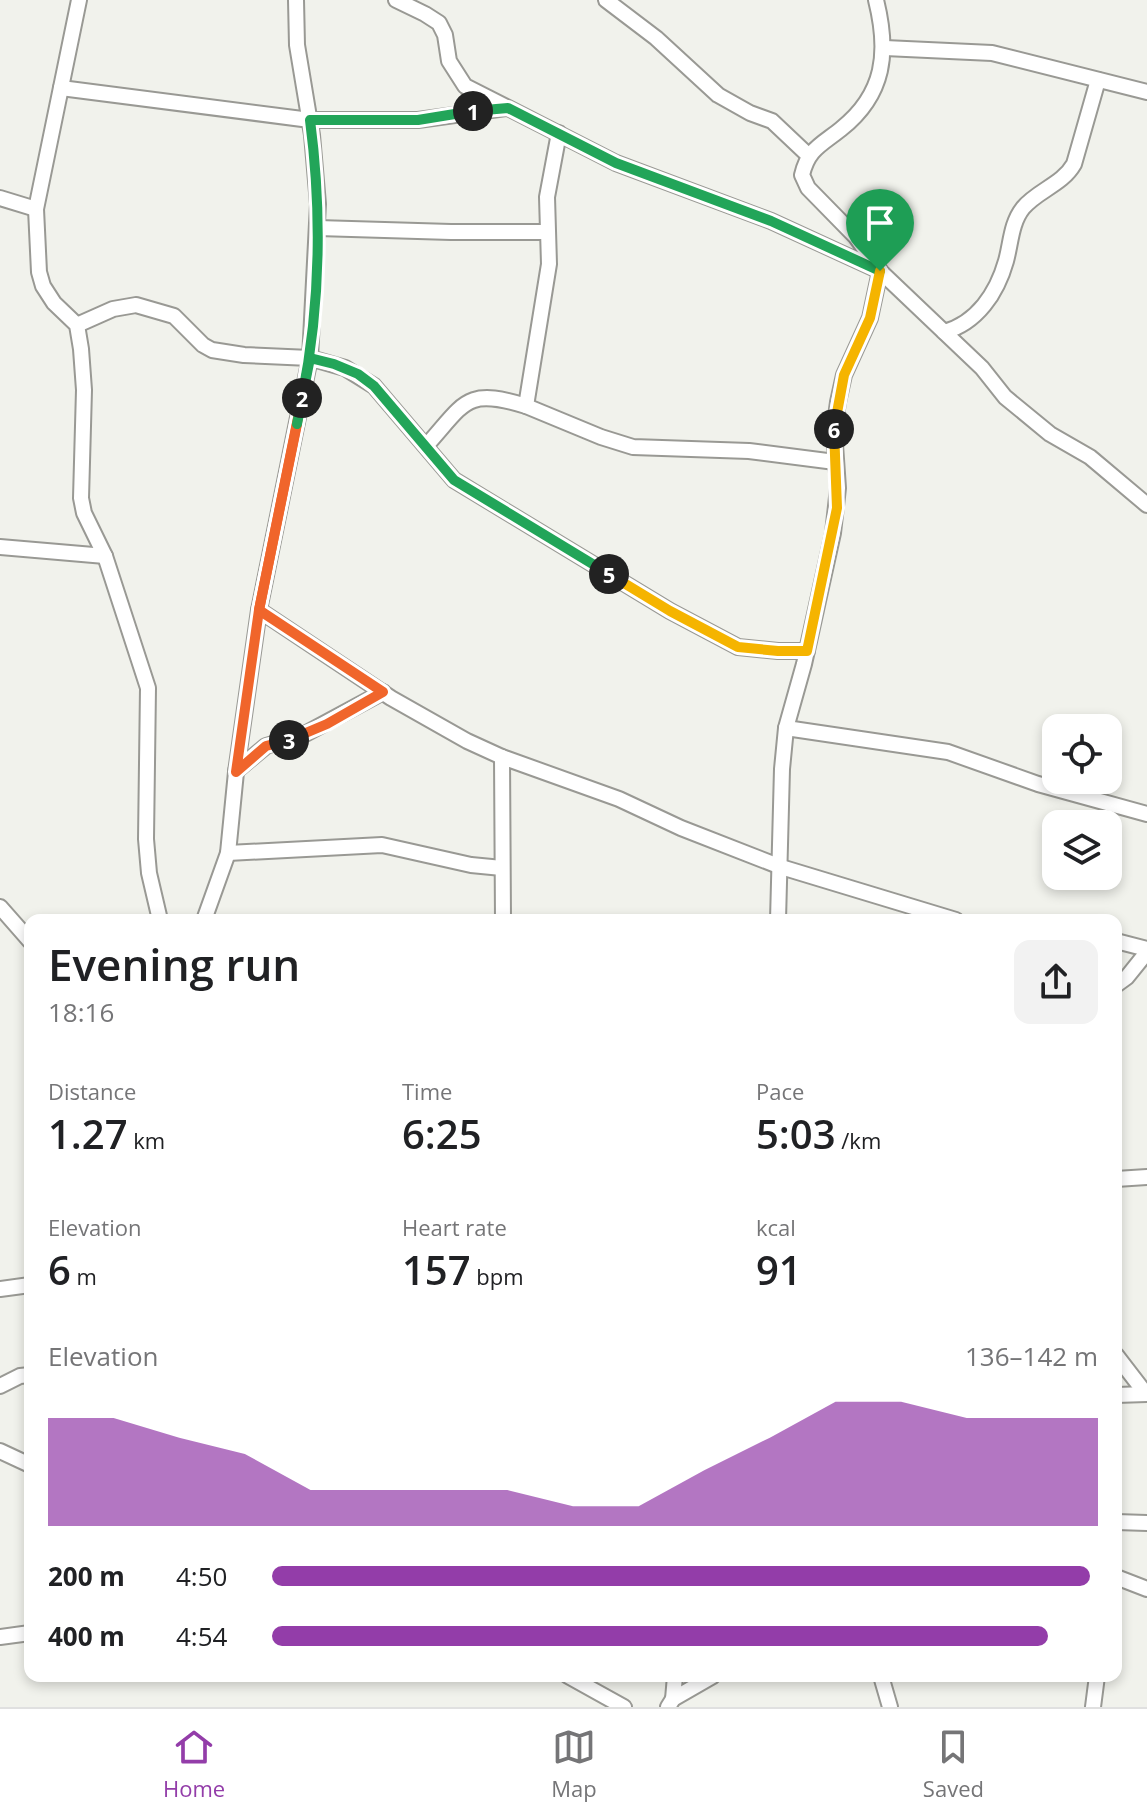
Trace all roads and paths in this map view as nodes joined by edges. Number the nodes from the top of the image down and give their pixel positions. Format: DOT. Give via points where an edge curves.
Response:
graph roads {
  1 [pos="79,0"];
  2 [pos="296,0"];
  3 [pos="396,0"];
  4 [pos="606,0"];
  5 [pos="876,0"];
  6 [pos="885,48"];
  7 [pos="1098,80"];
  8 [pos="61,88"];
  9 [pos="1147,92"];
  10 [pos="508,108"];
  11 [pos="310,120"];
  12 [pos="559,133"];
  13 [pos="808,155"];
  14 [pos="0,198"];
  15 [pos="36,209"];
  16 [pos="318,228"];
  17 [pos="547,232"];
  18 [pos="880,271"];
  19 [pos="77,325"];
  20 [pos="944,332"];
  21 [pos="310,358"];
  22 [pos="526,406"];
  23 [pos="426,446"];
  24 [pos="835,462"];
  25 [pos="1147,505"];
  26 [pos="0,547"];
  27 [pos="105,556"];
  28 [pos="259,610"];
  29 [pos="807,651"];
  30 [pos="383,692"];
  31 [pos="786,728"];
  32 [pos="502,757"];
  33 [pos="236,772"];
  34 [pos="1147,814"];
  35 [pos="228,853"];
  36 [pos="781,867"];
  37 [pos="502,868"];
  38 [pos="0,907"];
  39 [pos="159,914"];
  40 [pos="206,914"];
  41 [pos="503,914"];
  42 [pos="778,914"];
  43 [pos="936,914"];
  44 [pos="24,934"];
  45 [pos="1122,943"];
  46 [pos="1147,951"];
  47 [pos="1122,981"];
  48 [pos="1147,1177"];
  49 [pos="1122,1179"];
  50 [pos="24,1286"];
  51 [pos="0,1289"];
  52 [pos="1122,1363"];
  53 [pos="24,1376"];
  54 [pos="0,1386"];
  55 [pos="1147,1394"];
  56 [pos="1122,1395"];
  57 [pos="0,1451"];
  58 [pos="24,1462"];
  59 [pos="1122,1522"];
  60 [pos="1147,1523"];
  61 [pos="1122,1579"];
  62 [pos="1147,1589"];
  63 [pos="24,1634"];
  64 [pos="0,1637"];
  65 [pos="579,1682"];
  66 [pos="674,1682"];
  67 [pos="704,1682"];
  68 [pos="883,1682"];
  69 [pos="1096,1682"];
  70 [pos="671,1703"];
  71 [pos="624,1707"];
  72 [pos="890,1707"];
  73 [pos="1093,1707"];
  1 -- 8 [label="street"];
  2 -- 11 [label="street"];
  3 -- 10 [label="street" via="439,23 449,61 465,86"];
  4 -- 13 [label="street" via="718,95 772,121"];
  5 -- 6 [label="street"];
  6 -- 7 [label="street" via="992,53"];
  6 -- 13 [label="street" via="876,82 851,121"];
  7 -- 9 [label="street"];
  7 -- 20 [label="street" via="1070,172 1021,211 1001,275 978,313 965,325"];
  8 -- 11 [label="street"];
  8 -- 15 [label="street"];
  10 -- 11 [label="street" via="418,120"];
  10 -- 12 [label="street"];
  11 -- 16 [label="street"];
  12 -- 17 [label="street" via="547,197"];
  12 -- 18 [label="street" via="626,168 771,221"];
  13 -- 18 [label="street" via="802,175 808,188 856,237"];
  14 -- 15 [label="street"];
  15 -- 19 [label="street" via="43,286"];
  16 -- 17 [label="street"];
  16 -- 21 [label="street"];
  17 -- 22 [label="street" via="549,264"];
  18 -- 20 [label="street"];
  18 -- 24 [label="street" via="870,318 844,375 834,430"];
  19 -- 21 [label="street" via="136,305 174,316 212,350"];
  19 -- 27 [label="street" via="84,390 81,498"];
  20 -- 25 [label="street" via="1022,414 1090,457"];
  21 -- 23 [label="street" via="345,368 374,386"];
  21 -- 28 [label="street"];
  22 -- 23 [label="street" via="499,397 475,398"];
  22 -- 24 [label="street" via="633,447 749,451"];
  23 -- 29 [label="street" via="454,480 697,625 738,647"];
  24 -- 29 [label="street" via="833,533"];
  26 -- 27 [label="street"];
  27 -- 39 [label="street" via="148,688 146,839"];
  28 -- 30 [label="street"];
  28 -- 33 [label="street"];
  29 -- 31 [label="street"];
  30 -- 32 [label="street"];
  30 -- 33 [label="street" via="305,734 266,746"];
  31 -- 34 [label="street" via="948,752"];
  31 -- 36 [label="street"];
  32 -- 36 [label="street"];
  32 -- 37 [label="street"];
  33 -- 35 [label="street"];
  35 -- 37 [label="street" via="382,845"];
  35 -- 40 [label="street"];
  36 -- 42 [label="street"];
  36 -- 43 [label="street"];
  37 -- 41 [label="street"];
  38 -- 44 [label="street"];
  45 -- 46 [label="street"];
  46 -- 47 [label="street"];
  48 -- 49 [label="street"];
  50 -- 51 [label="street"];
  52 -- 55 [label="street"];
  53 -- 54 [label="street"];
  55 -- 56 [label="street"];
  57 -- 58 [label="street"];
  59 -- 60 [label="street"];
  61 -- 62 [label="street"];
  63 -- 64 [label="street"];
  65 -- 71 [label="street"];
  66 -- 70 [label="street"];
  67 -- 70 [label="street"];
  68 -- 72 [label="street"];
  69 -- 73 [label="street"];
}
